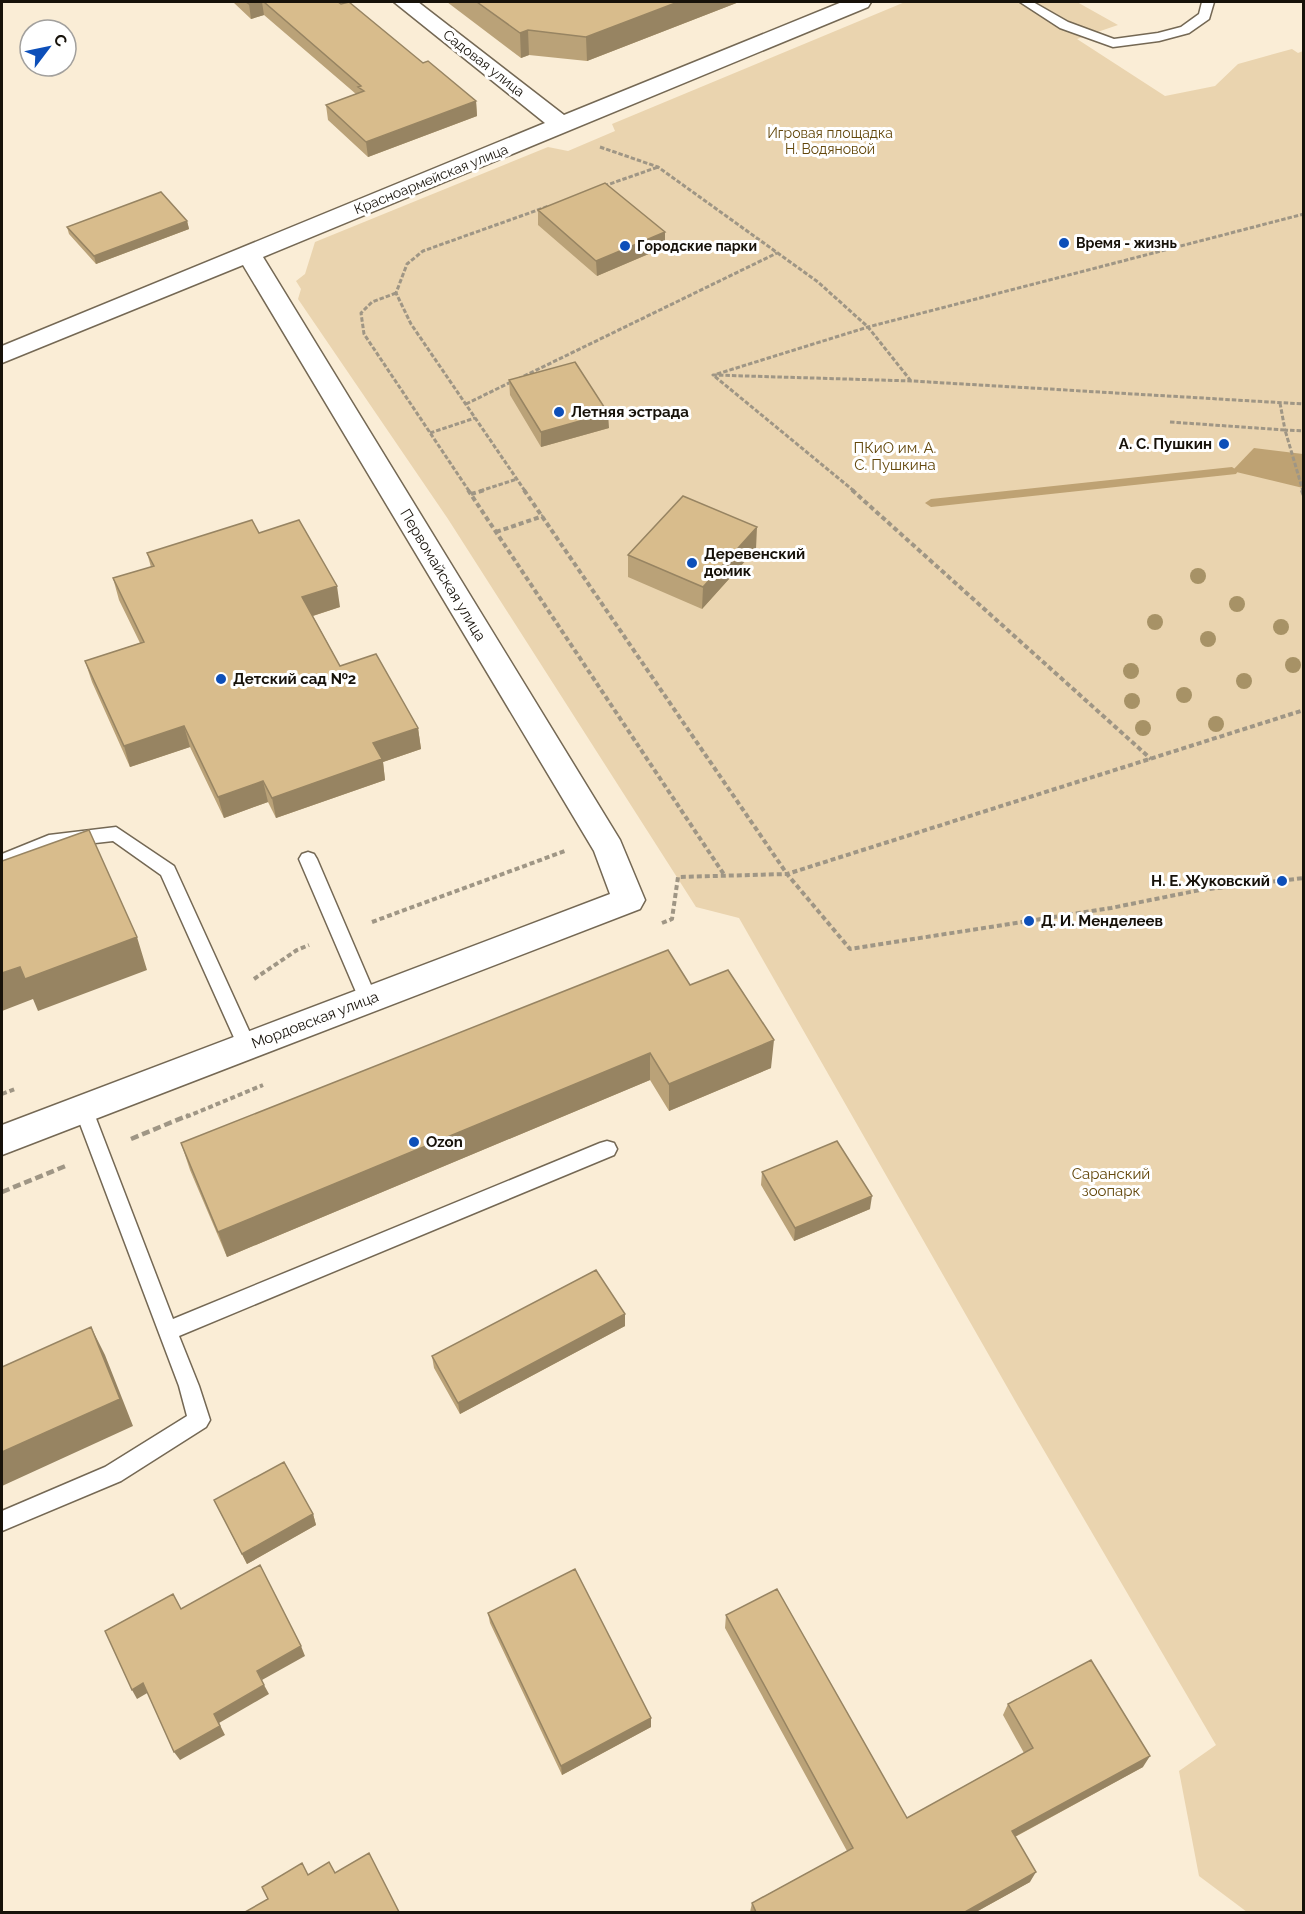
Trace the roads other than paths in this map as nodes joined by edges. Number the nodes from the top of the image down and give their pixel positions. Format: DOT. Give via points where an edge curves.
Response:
graph roads {
  1 [pos="405,2"];
  2 [pos="860,2"];
  3 [pos="1026,2"];
  4 [pos="1208,2"];
  5 [pos="562,125"];
  6 [pos="249,254"];
  7 [pos="2,355"];
  8 [pos="308,859"];
  9 [pos="2,861"];
  10 [pos="629,900"];
  11 [pos="368,999"];
  12 [pos="247,1046"];
  13 [pos="83,1108"];
  14 [pos="2,1140"];
  15 [pos="607,1149"];
  16 [pos="166,1331"];
  17 [pos="2,1521"];
  1 -- 5 [label="street, Садовая улица"];
  2 -- 5 [label="street, Красноармейская улица"];
  3 -- 4 [label="lane" via="1064,24 1113,43 1159,38 1185,30 1205,16"];
  5 -- 6 [label="street, Красноармейская улица"];
  6 -- 7 [label="street, Красноармейская улица"];
  6 -- 10 [label="street, Первомайская улица" via="609,849"];
  8 -- 11 [label="lane"];
  9 -- 12 [label="lane" via="49,842 116,834 168,871"];
  10 -- 11 [label="street, Мордовская улица"];
  11 -- 12 [label="street, Мордовская улица"];
  12 -- 13 [label="street, Мордовская улица"];
  13 -- 14 [label="street, Мордовская улица"];
  13 -- 16 [label="lane"];
  15 -- 16 [label="lane"];
  16 -- 17 [label="lane" via="199,1420 113,1474"];
}
